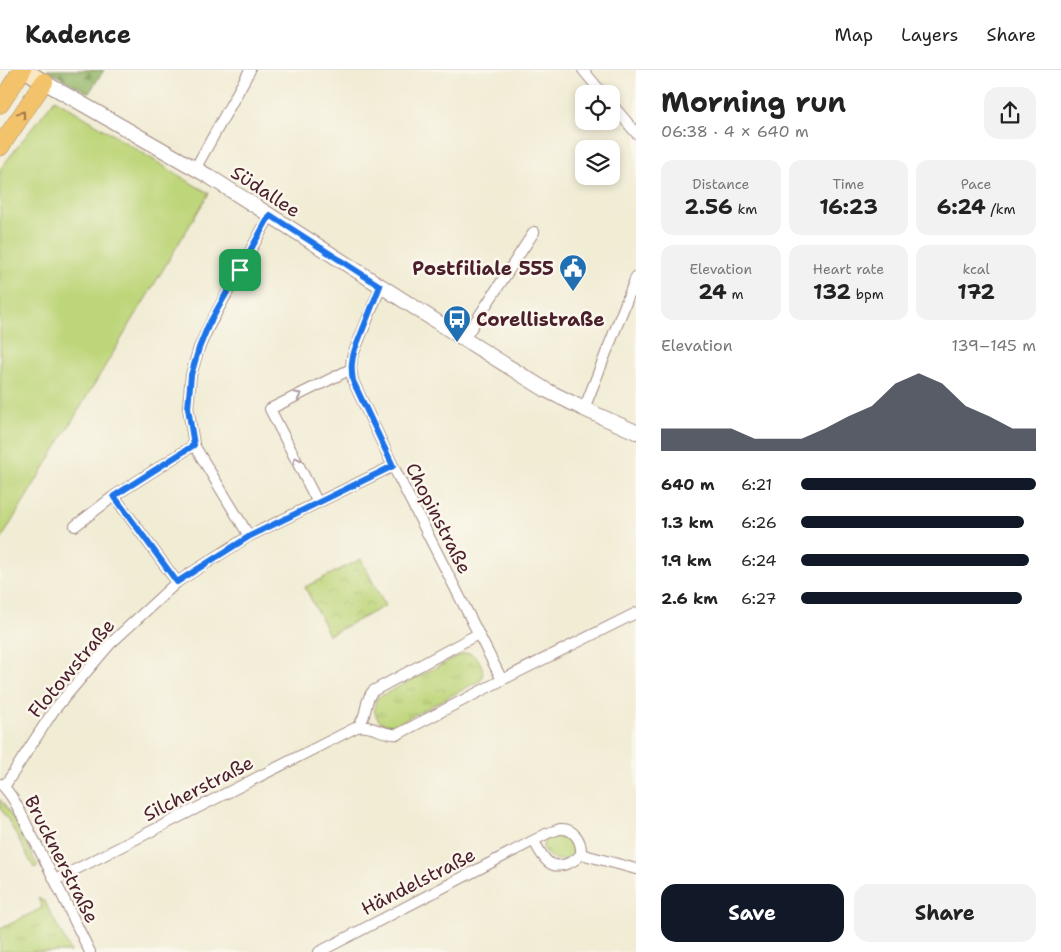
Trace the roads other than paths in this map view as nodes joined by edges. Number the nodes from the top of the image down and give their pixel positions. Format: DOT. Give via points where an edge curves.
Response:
graph roads {
  1 [pos="250,70"];
  2 [pos="583,70"];
  3 [pos="21,74"];
  4 [pos="44,82"];
  5 [pos="596,85"];
  6 [pos="0,104"];
  7 [pos="620,114"];
  8 [pos="636,133"];
  9 [pos="0,147"];
  10 [pos="195,169"];
  11 [pos="270,215"];
  12 [pos="534,232"];
  13 [pos="636,277"];
  14 [pos="380,286"];
  15 [pos="464,340"];
  16 [pos="351,369"];
  17 [pos="584,409"];
  18 [pos="636,432"];
  19 [pos="194,445"];
  20 [pos="393,466"];
  21 [pos="114,496"];
  22 [pos="318,503"];
  23 [pos="75,526"];
  24 [pos="250,536"];
  25 [pos="177,582"];
  26 [pos="636,613"];
  27 [pos="478,634"];
  28 [pos="502,680"];
  29 [pos="357,727"];
  30 [pos="2,785"];
  31 [pos="534,841"];
  32 [pos="582,854"];
  33 [pos="636,869"];
  34 [pos="55,880"];
  35 [pos="90,952"];
  36 [pos="319,952"];
  1 -- 10 [label="street"];
  2 -- 5 [label="street"];
  3 -- 4 [label="main road"];
  3 -- 6 [label="highway"];
  9 -- 4 [label="highway, one-way"];
  4 -- 10 [label="street, Südallee"];
  7 -- 8 [label="street"];
  10 -- 11 [label="street, Südallee"];
  11 -- 14 [label="street, Südallee"];
  11 -- 19 [label="street" via="199,348 191,375 188,408"];
  12 -- 15 [label="street"];
  13 -- 17 [label="street"];
  14 -- 15 [label="street, Südallee"];
  14 -- 16 [label="street" via="352,357"];
  15 -- 17 [label="street, Südallee"];
  16 -- 20 [label="street, Chopinstraße" via="353,381"];
  22 -- 16 [label="street, one-way" via="270,410"];
  17 -- 18 [label="street, Südallee"];
  19 -- 21 [label="street"];
  19 -- 24 [label="street"];
  20 -- 22 [label="street, Flotowstraße"];
  20 -- 27 [label="street, Chopinstraße"];
  21 -- 23 [label="street"];
  21 -- 25 [label="street"];
  22 -- 24 [label="street, Flotowstraße"];
  24 -- 25 [label="street, Flotowstraße"];
  25 -- 30 [label="street, Flotowstraße" via="110,644 78,681"];
  26 -- 28 [label="street"];
  27 -- 28 [label="street, Chopinstraße"];
  27 -- 29 [label="street" via="373,691 363,720"];
  28 -- 29 [label="street" via="398,734 391,735 366,726"];
  29 -- 34 [label="street, Silcherstraße"];
  30 -- 34 [label="street, Brucknerstraße" via="18,808"];
  31 -- 32 [label="street" via="545,860 553,866 571,862"];
  31 -- 32 [label="street, Händelstraße" via="559,829 568,830 576,837"];
  31 -- 36 [label="street, Händelstraße"];
  32 -- 33 [label="street"];
  34 -- 35 [label="street, Brucknerstraße"];
}
